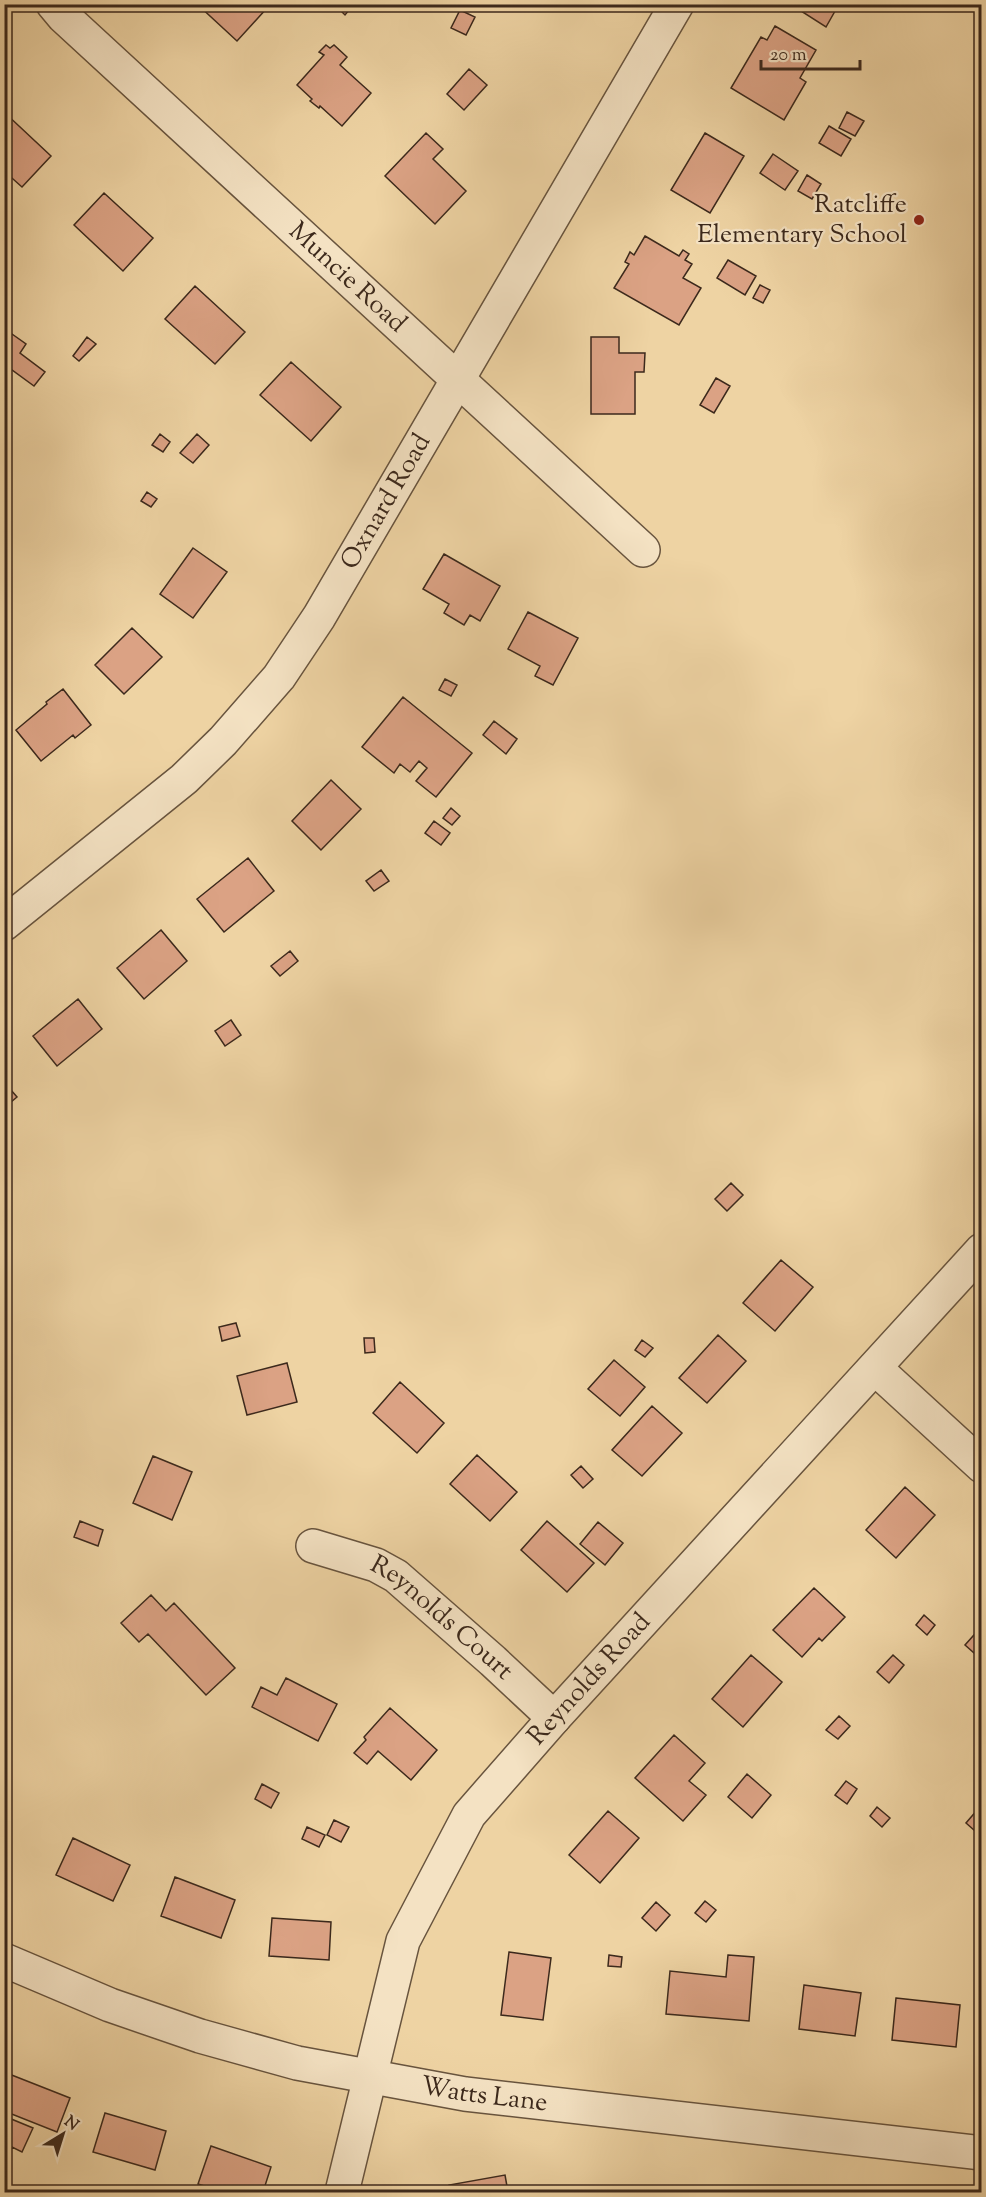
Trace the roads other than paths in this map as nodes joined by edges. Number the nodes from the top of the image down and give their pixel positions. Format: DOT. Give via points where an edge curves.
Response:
graph roads {
  1 [pos="53,4"];
  2 [pos="677,4"];
  3 [pos="459,380"];
  4 [pos="643,550"];
  5 [pos="4,924"];
  6 [pos="981,1250"];
  7 [pos="875,1368"];
  8 [pos="981,1466"];
  9 [pos="313,1546"];
  10 [pos="554,1718"];
  11 [pos="4,1960"];
  12 [pos="369,2076"];
  13 [pos="981,2154"];
  14 [pos="342,2193"];
  1 -- 3 [label="street, Muncie Road"];
  2 -- 3 [label="street, Oxnard Road"];
  3 -- 4 [label="street, Muncie Road"];
  3 -- 5 [label="street, Oxnard Road" via="319,617 254,707 184,779"];
  6 -- 7 [label="street, Reynolds Road"];
  7 -- 8 [label="street"];
  7 -- 10 [label="street, Reynolds Road"];
  9 -- 10 [label="street, Reynolds Court" via="376,1565 396,1576"];
  10 -- 12 [label="street, Reynolds Road" via="469,1815 403,1941"];
  11 -- 12 [label="street, Watts Lane" via="110,2005 200,2036 297,2063"];
  12 -- 13 [label="street, Watts Lane" via="465,2094"];
  12 -- 14 [label="street, Reynolds Road"];
}
